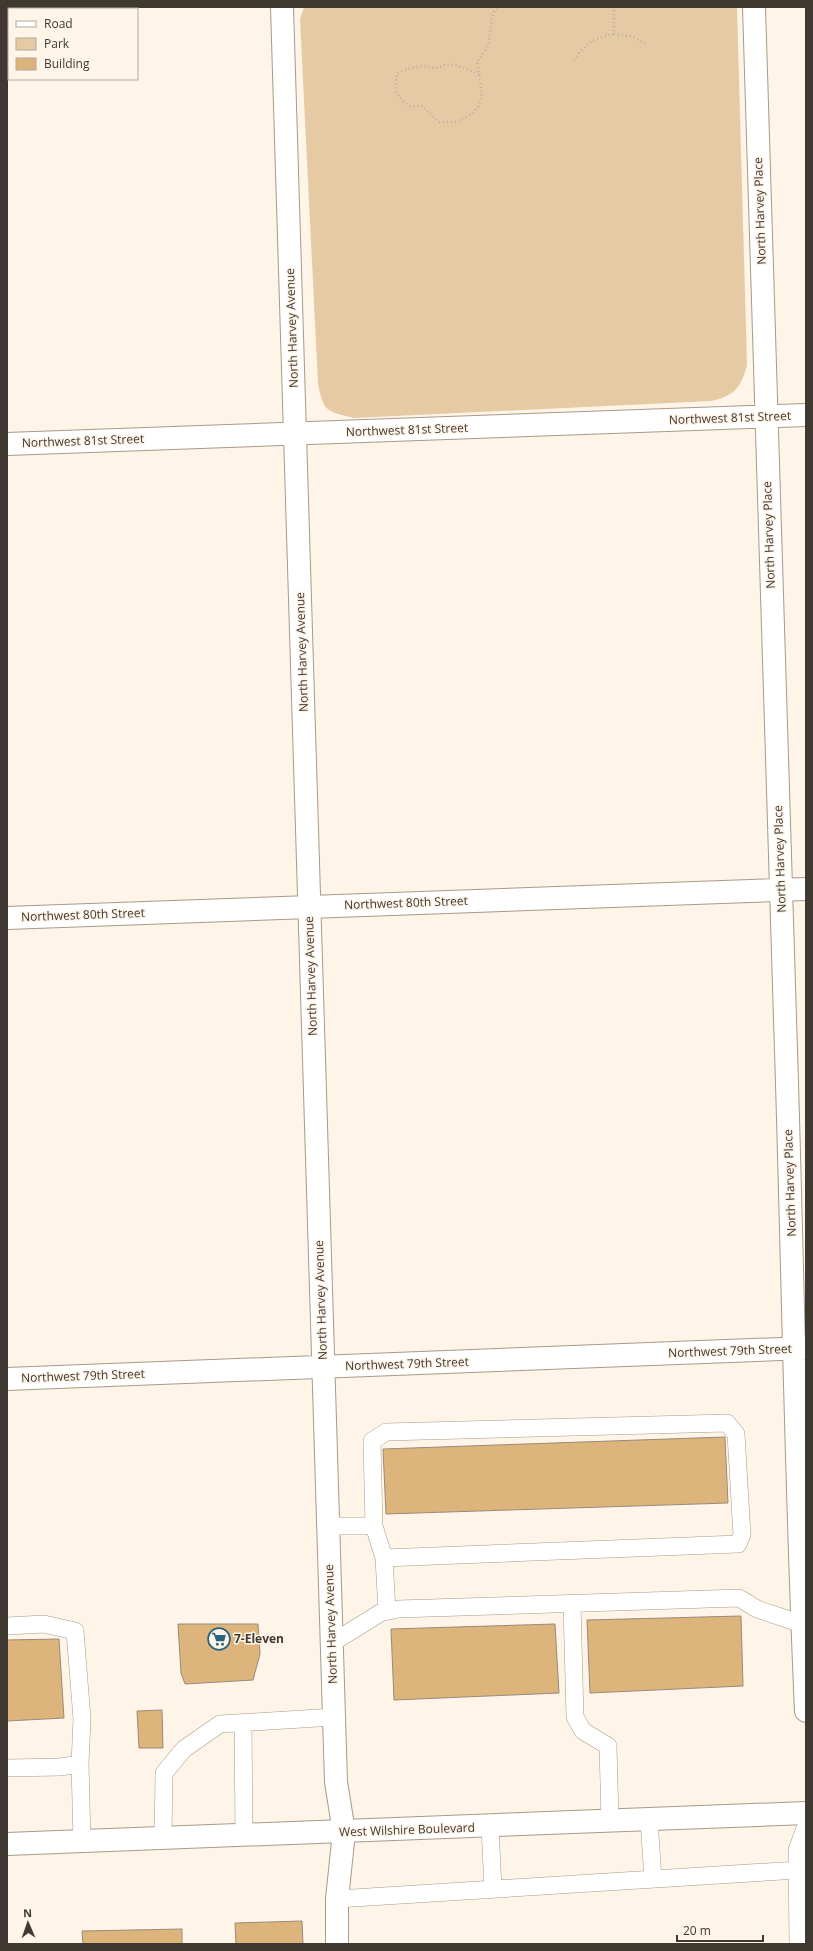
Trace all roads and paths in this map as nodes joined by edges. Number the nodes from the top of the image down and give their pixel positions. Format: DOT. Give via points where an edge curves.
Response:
graph roads {
  1 [pos="282,7"];
  2 [pos="497,7"];
  3 [pos="614,7"];
  4 [pos="754,7"];
  5 [pos="614,34"];
  6 [pos="646,44"];
  7 [pos="574,60"];
  8 [pos="479,74"];
  9 [pos="806,415"];
  10 [pos="765,417"];
  11 [pos="296,434"];
  12 [pos="7,444"];
  13 [pos="806,889"];
  14 [pos="781,890"];
  15 [pos="309,906"];
  16 [pos="7,918"];
  17 [pos="800,1348"];
  18 [pos="323,1368"];
  19 [pos="7,1379"];
  20 [pos="328,1526"];
  21 [pos="374,1526"];
  22 [pos="384,1558"];
  23 [pos="803,1582"];
  24 [pos="572,1604"];
  25 [pos="387,1611"];
  26 [pos="802,1624"];
  27 [pos="7,1626"];
  28 [pos="332,1643"];
  29 [pos="806,1710"];
  30 [pos="334,1717"];
  31 [pos="243,1723"];
  32 [pos="80,1764"];
  33 [pos="7,1768"];
  34 [pos="806,1813"];
  35 [pos="650,1820"];
  36 [pos="610,1821"];
  37 [pos="490,1826"];
  38 [pos="806,1826"];
  39 [pos="344,1832"];
  40 [pos="244,1836"];
  41 [pos="162,1839"];
  42 [pos="82,1841"];
  43 [pos="7,1844"];
  44 [pos="798,1870"];
  45 [pos="654,1879"];
  46 [pos="493,1889"];
  47 [pos="337,1899"];
  48 [pos="337,1944"];
  49 [pos="798,1944"];
  1 -- 11 [label="street, North Harvey Avenue"];
  2 -- 8 [label="path" via="492,14 487,48 477,62"];
  3 -- 5 [label="path"];
  4 -- 10 [label="street, North Harvey Place"];
  5 -- 6 [label="path" via="631,36"];
  5 -- 7 [label="path" via="589,42"];
  8 -- 8 [label="path" via="482,94 478,107 470,115 456,122 439,122 422,106 411,107 399,99 394,87 397,73 422,66 436,68 447,64"];
  9 -- 10 [label="street, Northwest 81st Street"];
  10 -- 11 [label="street, Northwest 81st Street"];
  10 -- 14 [label="street, North Harvey Place"];
  11 -- 12 [label="street, Northwest 81st Street"];
  11 -- 15 [label="street, North Harvey Avenue"];
  13 -- 14 [label="street, Northwest 80th Street"];
  14 -- 15 [label="street, Northwest 80th Street"];
  14 -- 17 [label="street, North Harvey Place"];
  15 -- 16 [label="street, Northwest 80th Street"];
  15 -- 18 [label="street, North Harvey Avenue"];
  17 -- 18 [label="street, Northwest 79th Street"];
  17 -- 23 [label="street, North Harvey Place"];
  18 -- 19 [label="street, Northwest 79th Street"];
  18 -- 20 [label="street, North Harvey Avenue"];
  20 -- 21 [label="lane"];
  20 -- 28 [label="street, North Harvey Avenue"];
  21 -- 22 [label="lane"];
  21 -- 22 [label="lane" via="372,1442 386,1432 727,1423 736,1434 742,1535 738,1544"];
  22 -- 25 [label="lane"];
  23 -- 26 [label="street, North Harvey Place"];
  24 -- 25 [label="lane"];
  24 -- 26 [label="lane" via="739,1598 757,1609"];
  24 -- 36 [label="lane" via="575,1717 583,1730 608,1746"];
  25 -- 28 [label="lane"];
  26 -- 29 [label="street, North Harvey Place"];
  27 -- 32 [label="lane" via="44,1624 75,1631 82,1719"];
  28 -- 30 [label="street, North Harvey Avenue"];
  30 -- 31 [label="lane"];
  30 -- 39 [label="street, North Harvey Avenue" via="336,1782"];
  31 -- 40 [label="lane"];
  31 -- 41 [label="lane" via="220,1724 184,1749 164,1773"];
  32 -- 33 [label="lane"];
  32 -- 42 [label="lane"];
  34 -- 35 [label="street, West Wilshire Boulevard"];
  35 -- 36 [label="street, West Wilshire Boulevard"];
  35 -- 45 [label="lane"];
  36 -- 37 [label="street, West Wilshire Boulevard"];
  37 -- 39 [label="street, West Wilshire Boulevard"];
  37 -- 46 [label="lane"];
  38 -- 44 [label="lane" via="797,1850"];
  39 -- 40 [label="street, West Wilshire Boulevard"];
  39 -- 47 [label="street, North Harvey Avenue"];
  40 -- 41 [label="street, West Wilshire Boulevard"];
  41 -- 42 [label="street, West Wilshire Boulevard"];
  42 -- 43 [label="street, West Wilshire Boulevard"];
  44 -- 45 [label="lane"];
  44 -- 49 [label="lane"];
  45 -- 46 [label="lane"];
  46 -- 47 [label="lane"];
  47 -- 48 [label="street, North Harvey Avenue"];
}
